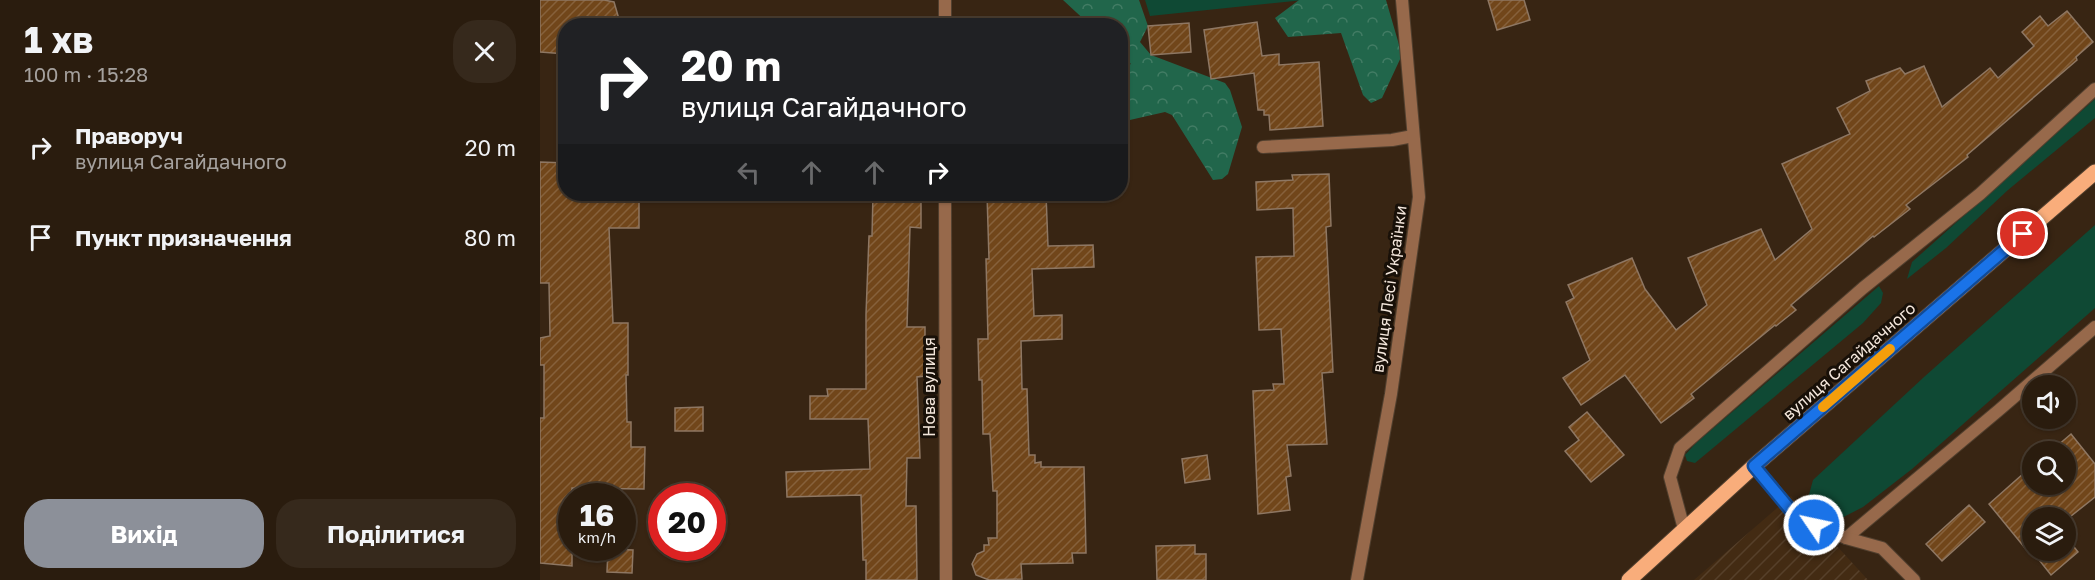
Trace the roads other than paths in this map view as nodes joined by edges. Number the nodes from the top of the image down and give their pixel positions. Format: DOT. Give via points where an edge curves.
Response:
graph roads {
  1 [pos="945,0"];
  2 [pos="1402,0"];
  3 [pos="945,18"];
  4 [pos="2095,89"];
  5 [pos="1413,136"];
  6 [pos="1263,147"];
  7 [pos="2095,172"];
  8 [pos="945,201"];
  9 [pos="2095,327"];
  10 [pos="1754,466"];
  11 [pos="1684,529"];
  12 [pos="1846,538"];
  13 [pos="946,580"];
  14 [pos="1357,580"];
  15 [pos="1629,580"];
  16 [pos="1914,580"];
  1 -- 3 [label="street"];
  2 -- 5 [label="street, вулиця Лесі Українки"];
  4 -- 11 [label="street" via="1980,194 1863,288 1680,448 1670,477"];
  5 -- 6 [label="street"];
  5 -- 14 [label="street, вулиця Лесі Українки" via="1419,197 1391,394"];
  7 -- 10 [label="main road, вулиця Сагайдачного"];
  8 -- 13 [label="street, Нова вулиця"];
  9 -- 12 [label="street"];
  10 -- 11 [label="main road, вулиця Сагайдачного"];
  10 -- 12 [label="street" via="1798,519"];
  11 -- 15 [label="main road, вулиця Сагайдачного"];
  12 -- 16 [label="street" via="1882,548"];
}
